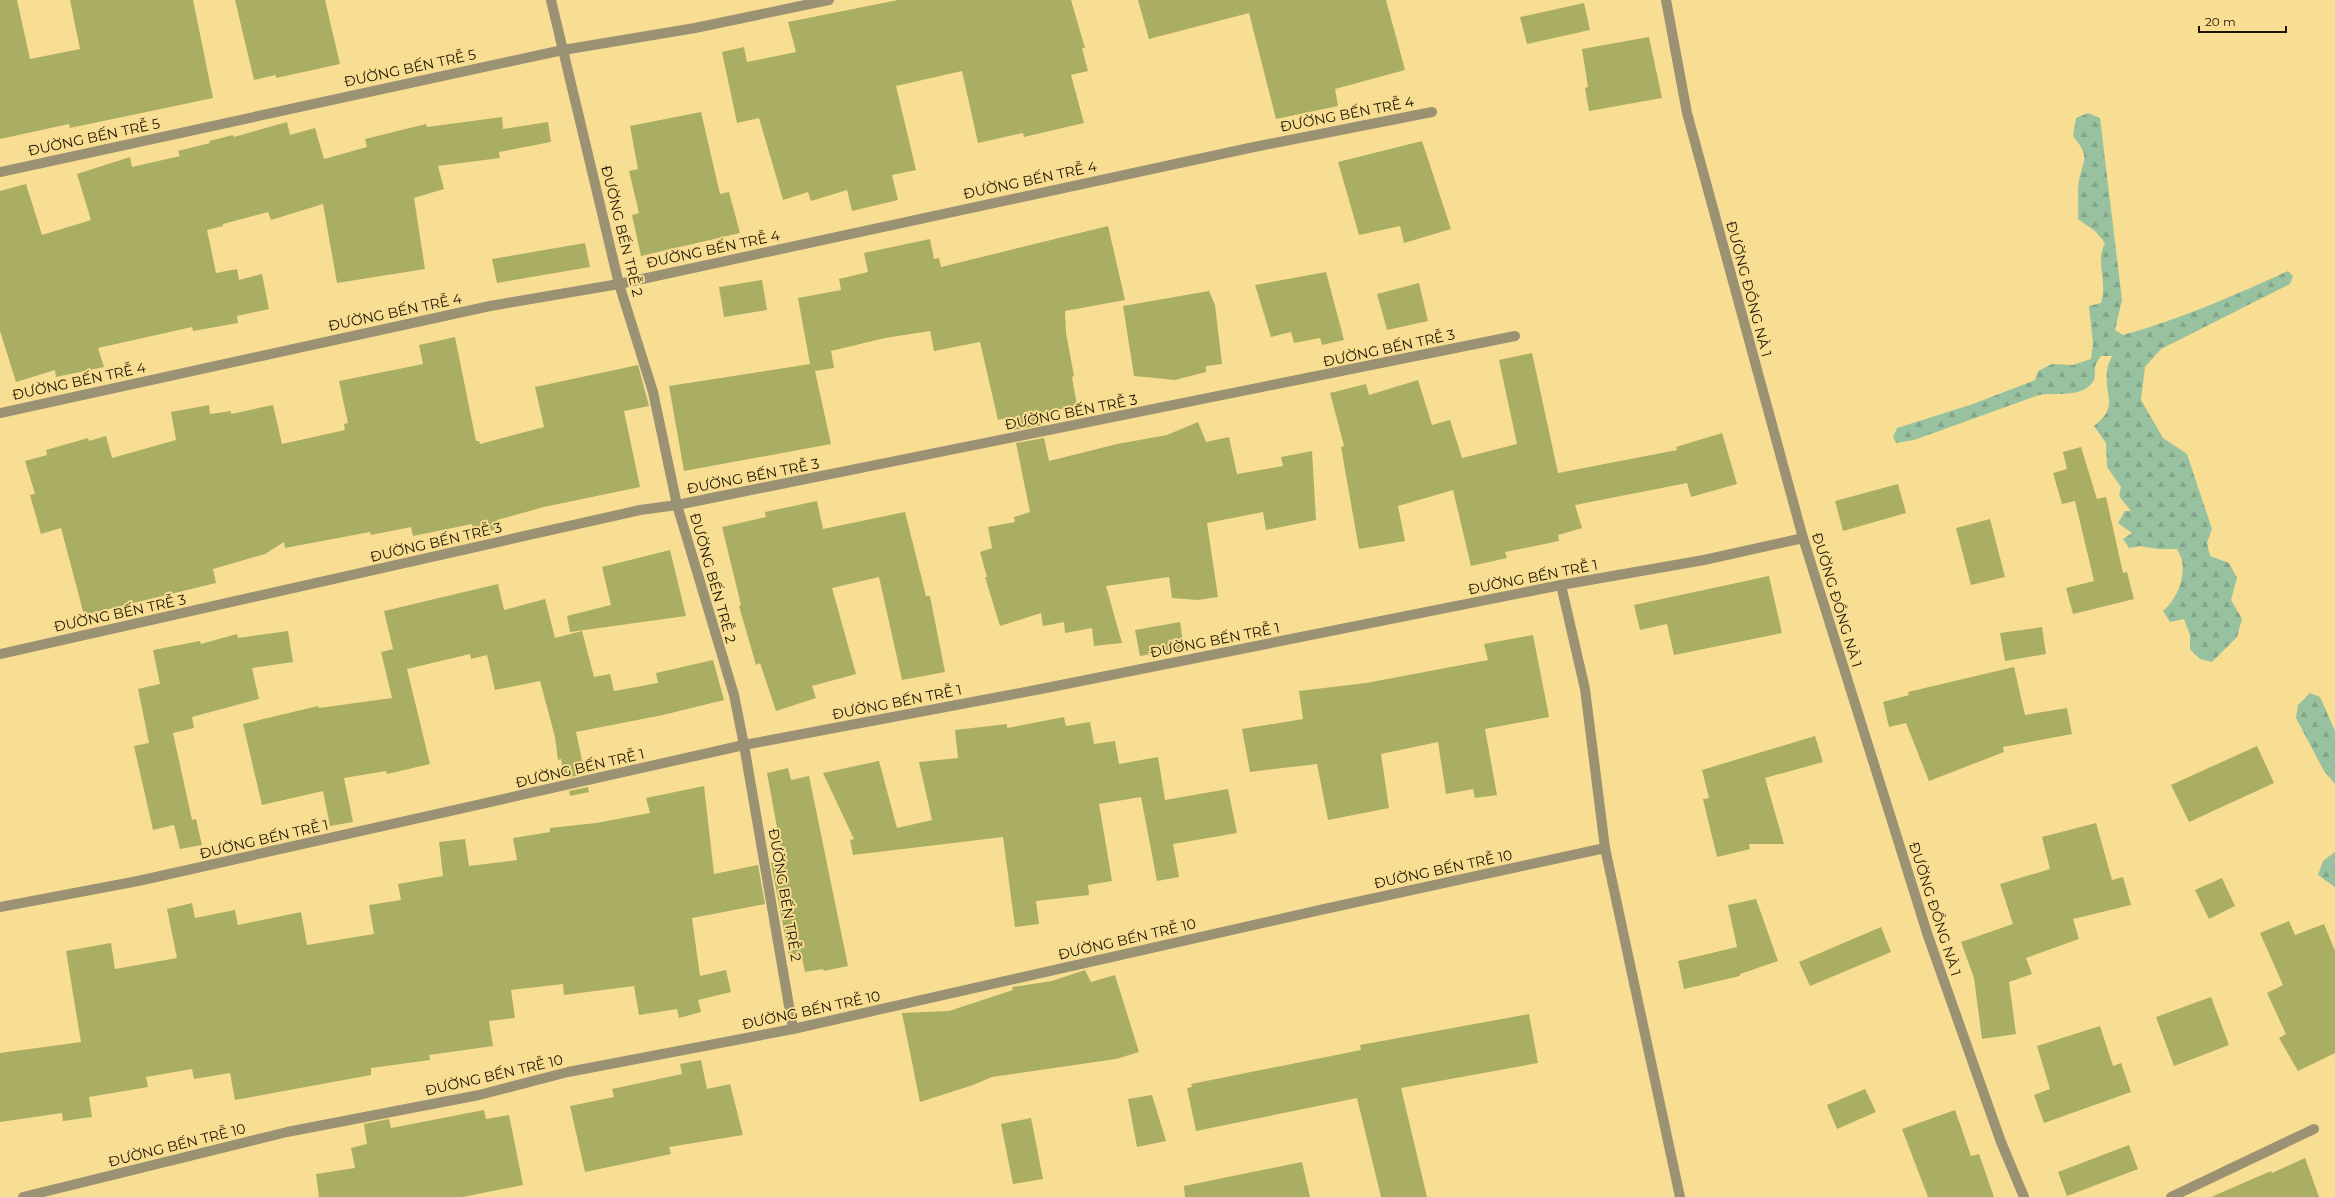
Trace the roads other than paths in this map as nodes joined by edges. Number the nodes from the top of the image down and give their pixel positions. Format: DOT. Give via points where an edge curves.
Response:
graph roads {
  1 [pos="551,0"];
  2 [pos="829,0"];
  3 [pos="1666,0"];
  4 [pos="563,50"];
  5 [pos="1432,112"];
  6 [pos="0,172"];
  7 [pos="620,284"];
  8 [pos="1515,336"];
  9 [pos="0,413"];
  10 [pos="677,505"];
  11 [pos="1803,538"];
  12 [pos="1561,585"];
  13 [pos="0,654"];
  14 [pos="744,745"];
  15 [pos="1605,848"];
  16 [pos="0,907"];
  17 [pos="793,1029"];
  18 [pos="2314,1129"];
  19 [pos="23,1197"];
  20 [pos="1680,1197"];
  21 [pos="2024,1197"];
  22 [pos="2171,1197"];
  1 -- 4 [label="street, ĐƯỜNG BẾN TRỄ 2"];
  2 -- 4 [label="street, ĐƯỜNG BẾN TRỄ 5" via="695,28"];
  3 -- 11 [label="street, ĐƯỜNG ĐỒNG NÀ 1" via="1686,113"];
  4 -- 6 [label="street, ĐƯỜNG BẾN TRỄ 5"];
  4 -- 7 [label="street, ĐƯỜNG BẾN TRỄ 2"];
  5 -- 7 [label="street, ĐƯỜNG BẾN TRỄ 4" via="1254,147"];
  7 -- 9 [label="street, ĐƯỜNG BẾN TRỄ 4" via="490,306"];
  7 -- 10 [label="street, ĐƯỜNG BẾN TRỄ 2" via="653,392"];
  8 -- 10 [label="street, ĐƯỜNG BẾN TRỄ 3"];
  10 -- 13 [label="street, ĐƯỜNG BẾN TRỄ 3" via="640,510"];
  10 -- 14 [label="street, ĐƯỜNG BẾN TRỄ 2" via="734,695"];
  11 -- 12 [label="street, ĐƯỜNG BẾN TRỄ 1" via="1704,560"];
  11 -- 21 [label="street, ĐƯỜNG ĐỒNG NÀ 1" via="1928,936 2001,1142"];
  12 -- 14 [label="street, ĐƯỜNG BẾN TRỄ 1" via="1049,688"];
  12 -- 15 [label="street" via="1585,689"];
  14 -- 16 [label="street, ĐƯỜNG BẾN TRỄ 1" via="138,881"];
  14 -- 17 [label="street, ĐƯỜNG BẾN TRỄ 2"];
  15 -- 17 [label="street, ĐƯỜNG BẾN TRỄ 10"];
  15 -- 20 [label="street"];
  17 -- 19 [label="street, ĐƯỜNG BẾN TRỄ 10" via="568,1072 479,1095 287,1132"];
  18 -- 22 [label="street"];
}
